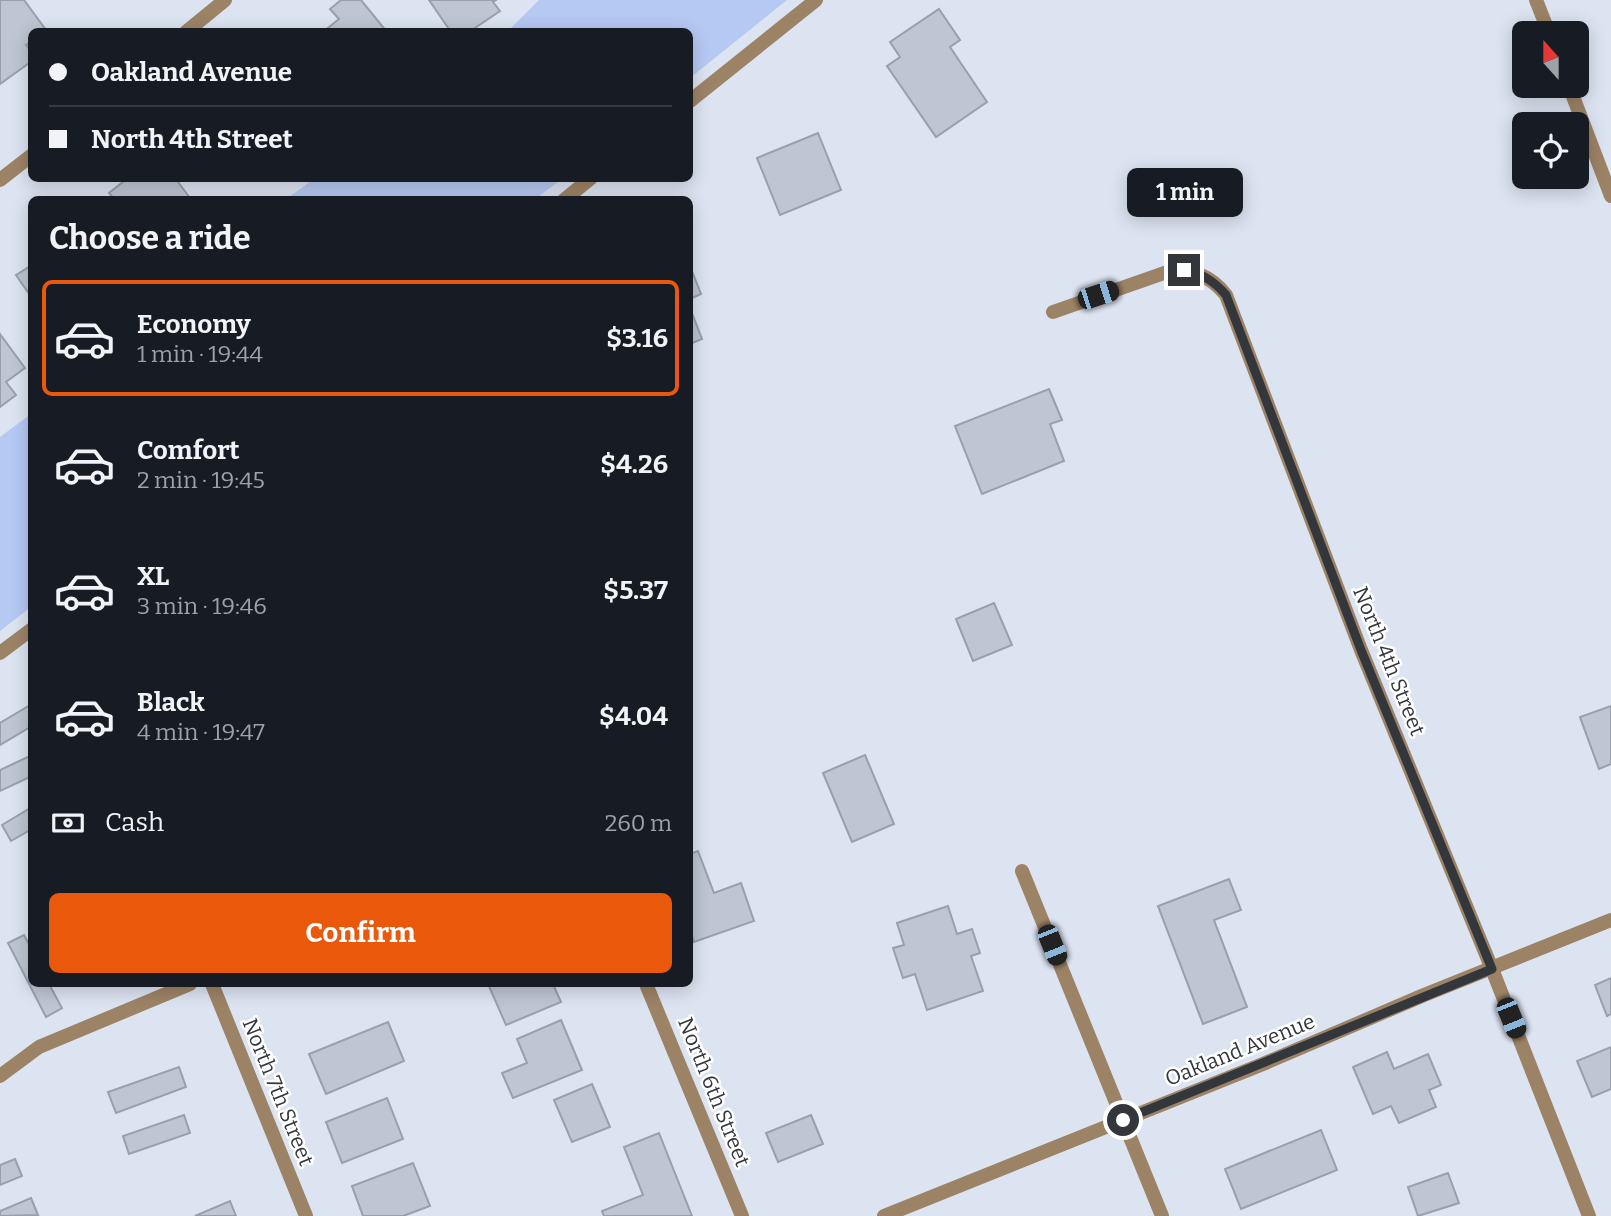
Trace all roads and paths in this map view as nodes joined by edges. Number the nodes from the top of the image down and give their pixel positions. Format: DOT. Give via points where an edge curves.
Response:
graph roads {
  1 [pos="225,0"];
  2 [pos="816,0"];
  3 [pos="1536,0"];
  4 [pos="1544,21"];
  5 [pos="191,28"];
  6 [pos="1574,98"];
  7 [pos="693,99"];
  8 [pos="28,158"];
  9 [pos="0,180"];
  10 [pos="586,182"];
  11 [pos="569,196"];
  12 [pos="1611,196"];
  13 [pos="1053,312"];
  14 [pos="28,632"];
  15 [pos="0,653"];
  16 [pos="1022,871"];
  17 [pos="1611,920"];
  18 [pos="1492,969"];
  19 [pos="183,987"];
  20 [pos="213,987"];
  21 [pos="647,987"];
  22 [pos="0,1076"];
  23 [pos="1123,1120"];
  24 [pos="306,1216"];
  25 [pos="742,1216"];
  26 [pos="884,1216"];
  27 [pos="1162,1216"];
  28 [pos="1589,1216"];
  1 -- 5 [label="street"];
  2 -- 7 [label="street"];
  3 -- 4 [label="street"];
  6 -- 12 [label="street"];
  8 -- 9 [label="street"];
  10 -- 11 [label="street"];
  13 -- 18 [label="street, North 4th Street" via="1184,270 1216,282 1226,295 1361,650"];
  14 -- 15 [label="street"];
  16 -- 23 [label="street"];
  17 -- 18 [label="street, Oakland Avenue"];
  18 -- 23 [label="street, Oakland Avenue"];
  18 -- 28 [label="street, North 4th Street"];
  19 -- 22 [label="street" via="38,1047"];
  20 -- 24 [label="street, North 7th Street"];
  21 -- 25 [label="street, North 6th Street"];
  23 -- 26 [label="street, Oakland Avenue"];
  23 -- 27 [label="street"];
}
